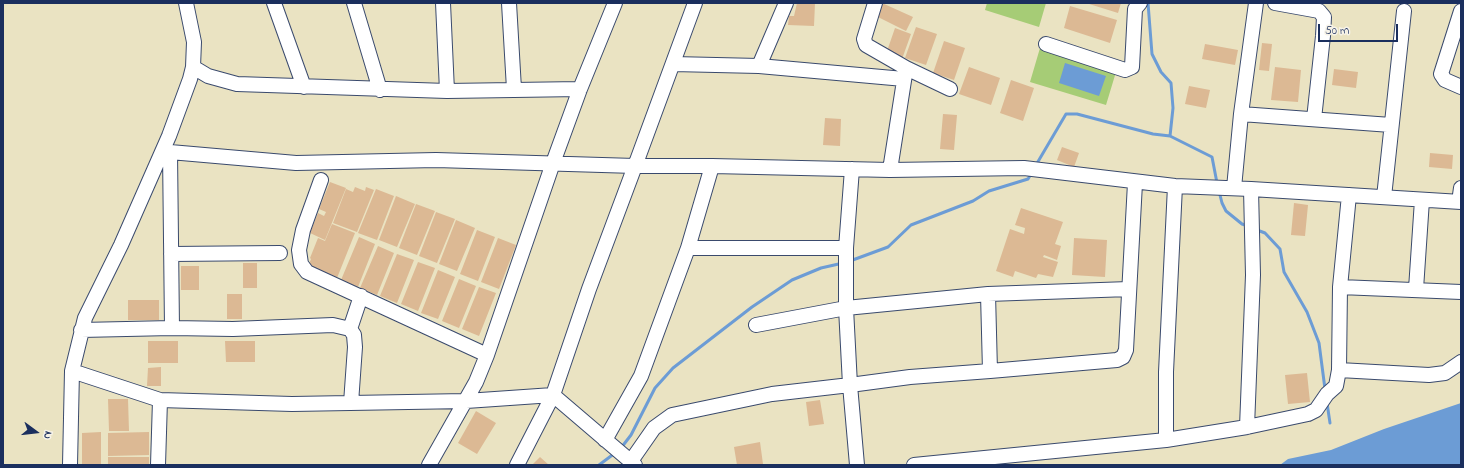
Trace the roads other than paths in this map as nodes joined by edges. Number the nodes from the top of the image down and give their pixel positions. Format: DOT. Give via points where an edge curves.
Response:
graph roads {
  1 [pos="186,3"];
  2 [pos="274,3"];
  3 [pos="354,3"];
  4 [pos="443,3"];
  5 [pos="509,3"];
  6 [pos="615,3"];
  7 [pos="695,3"];
  8 [pos="786,3"];
  9 [pos="875,3"];
  10 [pos="1140,3"];
  11 [pos="1256,3"];
  12 [pos="1275,3"];
  13 [pos="1404,11"];
  14 [pos="1461,11"];
  15 [pos="1046,44"];
  16 [pos="673,64"];
  17 [pos="759,66"];
  18 [pos="193,67"];
  19 [pos="905,73"];
  20 [pos="304,87"];
  21 [pos="1461,87"];
  22 [pos="514,89"];
  23 [pos="580,89"];
  24 [pos="950,89"];
  25 [pos="380,90"];
  26 [pos="447,91"];
  27 [pos="1241,114"];
  28 [pos="1314,119"];
  29 [pos="1392,125"];
  30 [pos="166,152"];
  31 [pos="553,163"];
  32 [pos="635,166"];
  33 [pos="712,166"];
  34 [pos="852,169"];
  35 [pos="890,170"];
  36 [pos="321,180"];
  37 [pos="1135,183"];
  38 [pos="1175,186"];
  39 [pos="1230,188"];
  40 [pos="1461,188"];
  41 [pos="1251,189"];
  42 [pos="1349,195"];
  43 [pos="1384,197"];
  44 [pos="1422,200"];
  45 [pos="1460,202"];
  46 [pos="688,248"];
  47 [pos="846,251"];
  48 [pos="280,253"];
  49 [pos="171,254"];
  50 [pos="1340,287"];
  51 [pos="1129,289"];
  52 [pos="1416,289"];
  53 [pos="1461,292"];
  54 [pos="988,294"];
  55 [pos="361,296"];
  56 [pos="846,308"];
  57 [pos="756,326"];
  58 [pos="172,328"];
  59 [pos="350,329"];
  60 [pos="81,330"];
  61 [pos="487,355"];
  62 [pos="1461,362"];
  63 [pos="1339,370"];
  64 [pos="72,371"];
  65 [pos="990,371"];
  66 [pos="850,385"];
  67 [pos="553,395"];
  68 [pos="160,400"];
  69 [pos="466,401"];
  70 [pos="351,403"];
  71 [pos="1247,427"];
  72 [pos="1166,440"];
  73 [pos="607,441"];
  74 [pos="630,460"];
  75 [pos="70,465"];
  76 [pos="158,465"];
  77 [pos="430,465"];
  78 [pos="517,465"];
  79 [pos="857,465"];
  80 [pos="914,465"];
  1 -- 18 [label="street" via="194,42"];
  2 -- 20 [label="street"];
  3 -- 25 [label="street"];
  4 -- 26 [label="street"];
  5 -- 22 [label="street"];
  6 -- 23 [label="street"];
  7 -- 16 [label="street"];
  8 -- 17 [label="street"];
  9 -- 19 [label="street" via="864,42"];
  10 -- 15 [label="street" via="1135,9 1132,67 1125,70"];
  11 -- 27 [label="street"];
  12 -- 28 [label="street" via="1319,10 1324,17"];
  13 -- 29 [label="street"];
  14 -- 21 [label="street" via="1441,74 1445,80"];
  16 -- 17 [label="street"];
  16 -- 32 [label="street"];
  17 -- 19 [label="street"];
  18 -- 20 [label="street" via="208,76 237,84"];
  18 -- 30 [label="street"];
  19 -- 24 [label="street"];
  19 -- 35 [label="street"];
  20 -- 25 [label="street"];
  22 -- 23 [label="street"];
  22 -- 26 [label="street"];
  23 -- 31 [label="street"];
  25 -- 26 [label="street"];
  27 -- 28 [label="street"];
  27 -- 39 [label="street"];
  28 -- 29 [label="street"];
  29 -- 43 [label="street"];
  30 -- 31 [label="street" via="296,163 436,160"];
  30 -- 49 [label="street"];
  30 -- 60 [label="street" via="90,305"];
  31 -- 32 [label="street"];
  31 -- 61 [label="street"];
  32 -- 33 [label="street"];
  32 -- 67 [label="street"];
  33 -- 34 [label="street"];
  33 -- 46 [label="street"];
  34 -- 35 [label="street"];
  34 -- 47 [label="street"];
  35 -- 37 [label="street" via="1026,169"];
  36 -- 55 [label="street" via="303,230 299,250 301,264 307,272 323,281"];
  37 -- 38 [label="street"];
  37 -- 51 [label="street"];
  38 -- 39 [label="street"];
  38 -- 72 [label="street" via="1166,372"];
  39 -- 41 [label="street"];
  40 -- 45 [label="street"];
  41 -- 42 [label="street"];
  41 -- 71 [label="street" via="1253,275"];
  42 -- 43 [label="street"];
  42 -- 50 [label="street"];
  43 -- 44 [label="street"];
  44 -- 45 [label="street"];
  44 -- 52 [label="street"];
  46 -- 47 [label="street"];
  46 -- 73 [label="street" via="641,376"];
  47 -- 56 [label="street"];
  48 -- 49 [label="street"];
  49 -- 58 [label="street"];
  50 -- 52 [label="street"];
  50 -- 63 [label="street"];
  51 -- 54 [label="street"];
  51 -- 65 [label="street" via="1126,350 1121,358"];
  52 -- 53 [label="street"];
  54 -- 56 [label="street"];
  54 -- 65 [label="street"];
  55 -- 59 [label="street"];
  55 -- 61 [label="street"];
  56 -- 57 [label="street"];
  56 -- 66 [label="street"];
  58 -- 59 [label="street" via="233,329 333,324"];
  58 -- 60 [label="street"];
  59 -- 70 [label="street" via="354,335 355,347"];
  60 -- 64 [label="street"];
  61 -- 69 [label="street"];
  62 -- 63 [label="street" via="1444,373 1429,375"];
  63 -- 71 [label="street" via="1336,386 1316,410"];
  64 -- 68 [label="street"];
  64 -- 75 [label="street"];
  65 -- 66 [label="street"];
  66 -- 74 [label="street" via="772,394 672,415 654,428"];
  66 -- 79 [label="street"];
  67 -- 69 [label="street"];
  67 -- 73 [label="street"];
  67 -- 78 [label="street"];
  68 -- 70 [label="street"];
  68 -- 76 [label="street"];
  69 -- 70 [label="street"];
  69 -- 77 [label="street"];
  71 -- 72 [label="street"];
  72 -- 80 [label="street"];
  73 -- 74 [label="street"];
}
